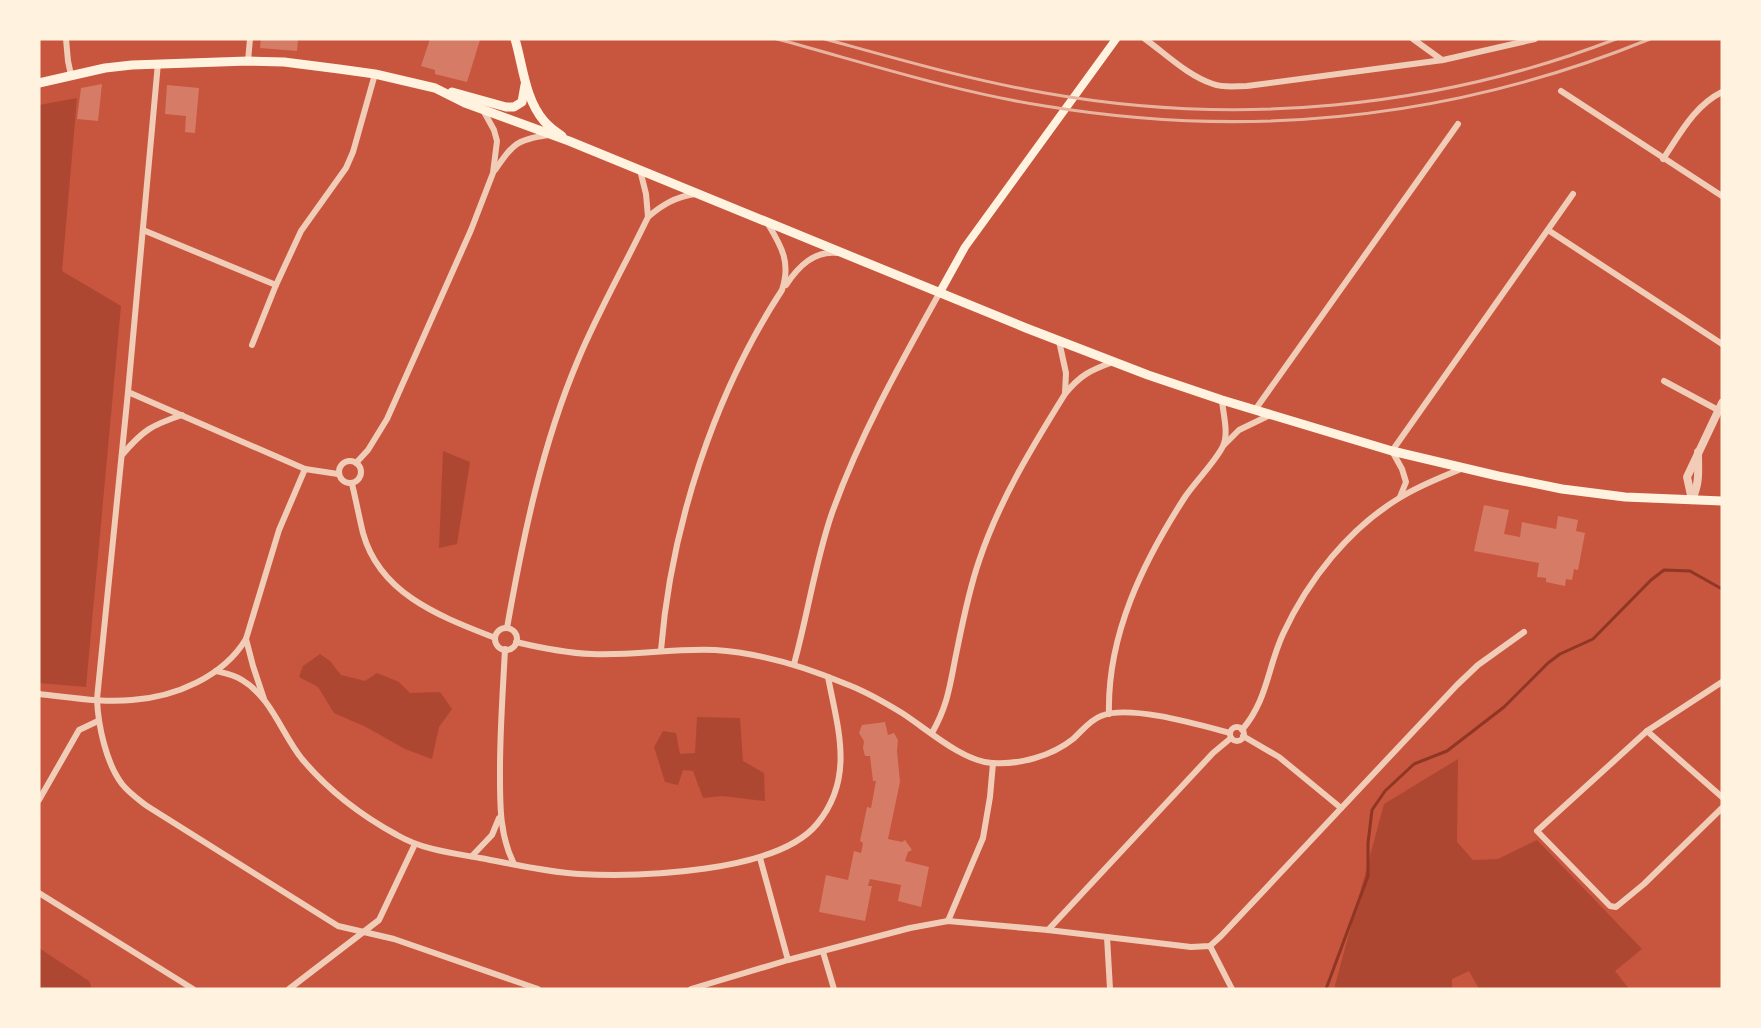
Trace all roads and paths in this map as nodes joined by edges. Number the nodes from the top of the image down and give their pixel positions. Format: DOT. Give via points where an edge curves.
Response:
graph roads {
  1 [pos="66,39"];
  2 [pos="250,39"];
  3 [pos="515,39"];
  4 [pos="1116,39"];
  5 [pos="1145,39"];
  6 [pos="1413,39"];
  7 [pos="1535,39"];
  8 [pos="1518,41"];
  9 [pos="1443,60"];
  10 [pos="248,61"];
  11 [pos="158,63"];
  12 [pos="375,74"];
  13 [pos="71,75"];
  14 [pos="525,80"];
  15 [pos="39,83"];
  16 [pos="435,88"];
  17 [pos="1560,91"];
  18 [pos="1722,92"];
  19 [pos="483,110"];
  20 [pos="1458,124"];
  21 [pos="548,135"];
  22 [pos="569,141"];
  23 [pos="1663,159"];
  24 [pos="640,170"];
  25 [pos="493,173"];
  26 [pos="696,194"];
  27 [pos="1574,194"];
  28 [pos="1722,196"];
  29 [pos="648,217"];
  30 [pos="767,222"];
  31 [pos="143,230"];
  32 [pos="1548,230"];
  33 [pos="845,254"];
  34 [pos="276,285"];
  35 [pos="782,290"];
  36 [pos="940,292"];
  37 [pos="1059,341"];
  38 [pos="1722,344"];
  39 [pos="252,345"];
  40 [pos="1113,362"];
  41 [pos="1664,381"];
  42 [pos="128,392"];
  43 [pos="1065,394"];
  44 [pos="1222,400"];
  45 [pos="1720,406"];
  46 [pos="1255,410"];
  47 [pos="182,415"];
  48 [pos="1270,415"];
  49 [pos="1223,446"];
  50 [pos="1392,451"];
  51 [pos="1698,452"];
  52 [pos="122,455"];
  53 [pos="356,463"];
  54 [pos="1464,468"];
  55 [pos="305,470"];
  56 [pos="338,474"];
  57 [pos="352,484"];
  58 [pos="1400,497"];
  59 [pos="1692,500"];
  60 [pos="1722,501"];
  61 [pos="507,628"];
  62 [pos="1524,632"];
  63 [pos="495,638"];
  64 [pos="246,639"];
  65 [pos="516,642"];
  66 [pos="506,649"];
  67 [pos="661,650"];
  68 [pos="794,664"];
  69 [pos="216,671"];
  70 [pos="828,676"];
  71 [pos="1722,682"];
  72 [pos="39,694"];
  73 [pos="97,699"];
  74 [pos="266,702"];
  75 [pos="1109,714"];
  76 [pos="98,720"];
  77 [pos="1647,731"];
  78 [pos="932,733"];
  79 [pos="1243,733"];
  80 [pos="1230,735"];
  81 [pos="993,763"];
  82 [pos="1722,797"];
  83 [pos="39,800"];
  84 [pos="1341,808"];
  85 [pos="1722,808"];
  86 [pos="500,814"];
  87 [pos="415,844"];
  88 [pos="472,856"];
  89 [pos="760,858"];
  90 [pos="514,864"];
  91 [pos="39,893"];
  92 [pos="948,921"];
  93 [pos="1048,930"];
  94 [pos="363,932"];
  95 [pos="1107,937"];
  96 [pos="1210,946"];
  97 [pos="823,952"];
  98 [pos="788,960"];
  99 [pos="193,989"];
  100 [pos="289,989"];
  101 [pos="538,989"];
  102 [pos="691,989"];
  103 [pos="834,989"];
  104 [pos="1110,989"];
  105 [pos="1232,989"];
  1 -- 13 [label="street"];
  2 -- 10 [label="street"];
  3 -- 14 [label="main road"];
  4 -- 36 [label="main road" via="965,247"];
  5 -- 9 [label="street" via="1202,79 1228,87"];
  6 -- 9 [label="street"];
  7 -- 8 [label="street"];
  8 -- 9 [label="street"];
  10 -- 11 [label="main road"];
  10 -- 12 [label="main road"];
  11 -- 13 [label="main road"];
  11 -- 31 [label="street"];
  12 -- 16 [label="main road"];
  12 -- 34 [label="street" via="346,168 301,231"];
  13 -- 15 [label="main road"];
  14 -- 16 [label="main road" via="522,102 514,107"];
  14 -- 22 [label="main road" via="543,121"];
  16 -- 19 [label="main road"];
  17 -- 23 [label="street"];
  18 -- 23 [label="street" via="1691,117"];
  19 -- 21 [label="main road"];
  19 -- 25 [label="street" via="497,141"];
  20 -- 46 [label="street"];
  21 -- 22 [label="main road"];
  21 -- 25 [label="street" via="514,145"];
  22 -- 24 [label="main road"];
  23 -- 28 [label="street"];
  24 -- 26 [label="main road"];
  24 -- 29 [label="street"];
  25 -- 53 [label="street" via="387,419"];
  26 -- 29 [label="street" via="677,197"];
  26 -- 30 [label="main road"];
  27 -- 32 [label="street"];
  29 -- 61 [label="street" via="578,360 547,448"];
  30 -- 33 [label="main road"];
  30 -- 35 [label="street" via="786,260"];
  31 -- 34 [label="street"];
  31 -- 42 [label="street"];
  32 -- 38 [label="street"];
  32 -- 50 [label="street"];
  33 -- 35 [label="street" via="831,252 802,264"];
  33 -- 36 [label="main road"];
  34 -- 39 [label="street"];
  35 -- 67 [label="street" via="744,354 698,467 674,554"];
  36 -- 37 [label="main road"];
  36 -- 68 [label="street" via="879,402 833,512"];
  37 -- 40 [label="main road"];
  37 -- 43 [label="street" via="1066,373"];
  40 -- 43 [label="street" via="1086,373"];
  40 -- 44 [label="main road"];
  41 -- 45 [label="street"];
  42 -- 47 [label="street"];
  42 -- 52 [label="street"];
  43 -- 78 [label="street" via="1020,468 979,560 946,705"];
  44 -- 46 [label="main road"];
  44 -- 49 [label="street"];
  45 -- 51 [label="street"];
  46 -- 48 [label="main road"];
  47 -- 52 [label="street" via="157,423 137,436"];
  47 -- 55 [label="street"];
  48 -- 49 [label="street" via="1239,430"];
  48 -- 50 [label="main road"];
  49 -- 75 [label="street" via="1186,496 1143,568 1111,665"];
  50 -- 54 [label="main road"];
  50 -- 58 [label="street" via="1406,482"];
  51 -- 59 [label="street" via="1699,478"];
  51 -- 59 [label="street" via="1687,477"];
  52 -- 73 [label="street"];
  53 -- 56 [label="street" via="342,464"];
  53 -- 57 [label="street" via="361,473"];
  54 -- 58 [label="street"];
  54 -- 59 [label="main road" via="1562,489"];
  55 -- 56 [label="street"];
  55 -- 64 [label="street" via="279,530"];
  56 -- 57 [label="street" via="341,481"];
  57 -- 63 [label="street" via="363,534 390,581 416,603"];
  58 -- 79 [label="street" via="1342,546 1299,603 1271,664 1258,708"];
  59 -- 60 [label="main road"];
  61 -- 63 [label="street" via="500,629"];
  61 -- 65 [label="street" via="516,634"];
  62 -- 84 [label="street" via="1464,678"];
  63 -- 66 [label="street"];
  64 -- 69 [label="street"];
  64 -- 74 [label="street"];
  65 -- 66 [label="street"];
  65 -- 67 [label="street" via="592,654"];
  66 -- 86 [label="street" via="500,728"];
  67 -- 68 [label="street" via="738,652"];
  68 -- 70 [label="street"];
  69 -- 73 [label="street" via="186,687 149,698"];
  69 -- 74 [label="street" via="241,679"];
  70 -- 78 [label="street" via="883,702"];
  70 -- 89 [label="street" via="841,744 840,777 834,797 817,825 802,839"];
  71 -- 77 [label="street"];
  72 -- 73 [label="street"];
  73 -- 76 [label="street"];
  74 -- 87 [label="street" via="302,759 326,783 375,822"];
  75 -- 80 [label="street" via="1146,715"];
  75 -- 81 [label="street" via="1094,720 1072,740 1049,753"];
  76 -- 83 [label="street" via="79,730"];
  76 -- 94 [label="street" via="115,770 130,793 338,926"];
  77 -- 82 [label="street"];
  77 -- 85 [label="street" via="1537,831 1610,906 1616,907"];
  78 -- 81 [label="street" via="964,754"];
  79 -- 80 [label="street" via="1234,728"];
  79 -- 80 [label="street" via="1236,741"];
  79 -- 84 [label="street"];
  80 -- 93 [label="street"];
  81 -- 92 [label="street" via="983,838"];
  84 -- 96 [label="street"];
  86 -- 88 [label="street" via="492,835"];
  86 -- 90 [label="street"];
  87 -- 88 [label="street"];
  87 -- 94 [label="street" via="379,920"];
  88 -- 90 [label="street"];
  89 -- 90 [label="street" via="648,874 577,874"];
  89 -- 98 [label="street"];
  91 -- 99 [label="street"];
  92 -- 93 [label="street"];
  92 -- 97 [label="street"];
  93 -- 95 [label="street"];
  94 -- 100 [label="street"];
  94 -- 101 [label="street"];
  95 -- 96 [label="street"];
  95 -- 104 [label="street"];
  96 -- 105 [label="street"];
  97 -- 98 [label="street"];
  97 -- 103 [label="street"];
  98 -- 102 [label="street"];
}
